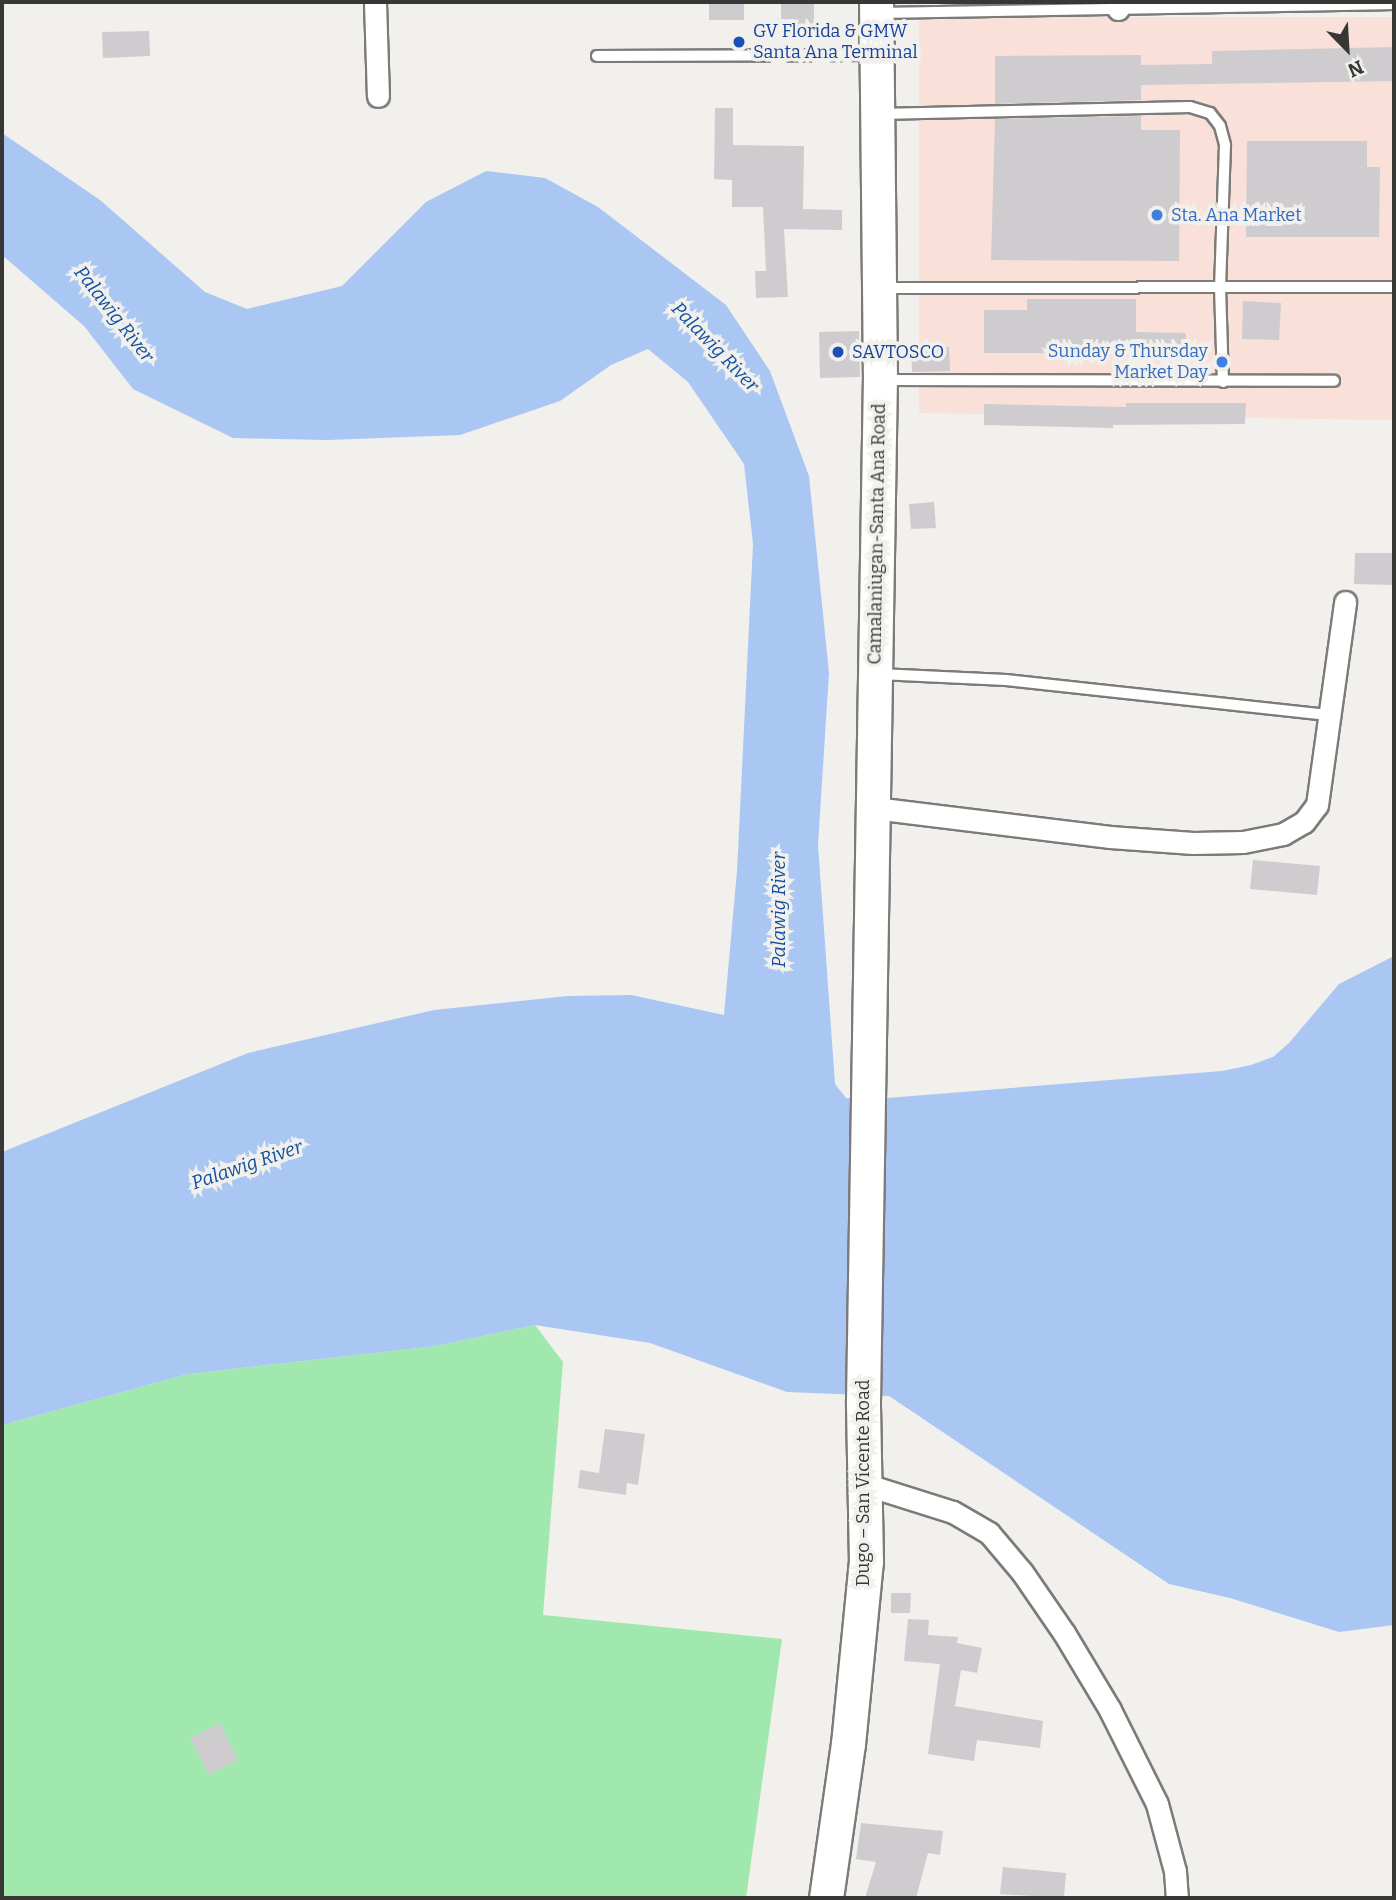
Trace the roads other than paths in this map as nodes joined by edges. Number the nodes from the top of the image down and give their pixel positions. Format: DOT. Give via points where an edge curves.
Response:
graph roads {
  1 [pos="375,2"];
  2 [pos="1394,4"];
  3 [pos="1118,5"];
  4 [pos="876,7"];
  5 [pos="876,55"];
  6 [pos="597,56"];
  7 [pos="378,96"];
  8 [pos="876,114"];
  9 [pos="1220,287"];
  10 [pos="1394,287"];
  11 [pos="877,288"];
  12 [pos="880,380"];
  13 [pos="1334,381"];
  14 [pos="1223,382"];
  15 [pos="1345,602"];
  16 [pos="875,674"];
  17 [pos="1330,715"];
  18 [pos="874,808"];
  19 [pos="870,1066"];
  20 [pos="864,1484"];
  21 [pos="826,1898"];
  22 [pos="1177,1898"];
  1 -- 7 [label="street"];
  2 -- 3 [label="lane"];
  3 -- 4 [label="lane"];
  4 -- 5 [label="main road, Camalaniugan-Santa Ana Road"];
  5 -- 6 [label="lane"];
  5 -- 8 [label="main road, Camalaniugan-Santa Ana Road"];
  8 -- 9 [label="lane" via="1191,107 1210,113 1220,126 1225,145"];
  8 -- 11 [label="main road, Camalaniugan-Santa Ana Road"];
  9 -- 10 [label="lane"];
  9 -- 11 [label="lane"];
  9 -- 14 [label="lane"];
  11 -- 12 [label="main road, Camalaniugan-Santa Ana Road"];
  12 -- 14 [label="lane"];
  12 -- 16 [label="main road, Camalaniugan-Santa Ana Road"];
  13 -- 14 [label="lane"];
  15 -- 17 [label="street"];
  16 -- 17 [label="lane" via="1006,680"];
  16 -- 18 [label="main road, Camalaniugan-Santa Ana Road"];
  17 -- 18 [label="street" via="1317,805 1304,822 1283,834 1242,842 1193,843"];
  18 -- 19 [label="main road, Camalaniugan-Santa Ana Road"];
  19 -- 20 [label="main road, Dugo – San Vicente Road"];
  20 -- 21 [label="main road, Dugo – San Vicente Road" via="866,1562 848,1744"];
  20 -- 22 [label="street" via="953,1512 989,1534 1022,1572 1104,1699 1157,1804 1175,1871"];
}
